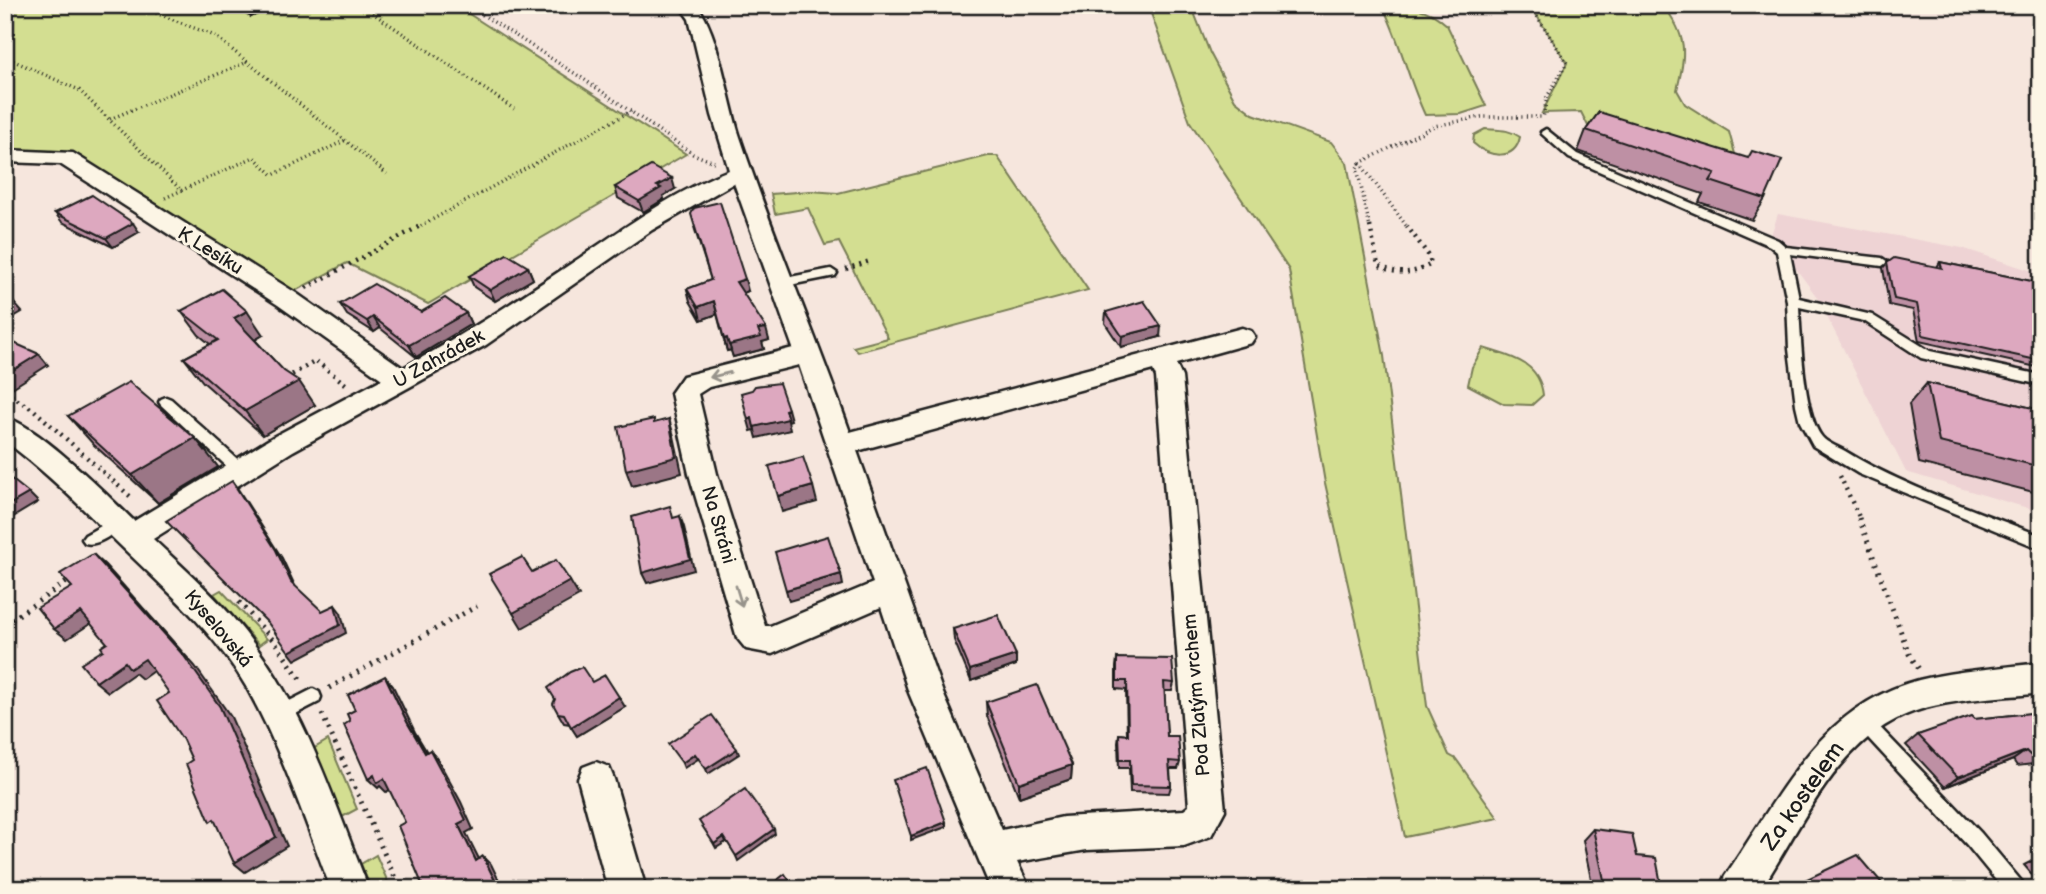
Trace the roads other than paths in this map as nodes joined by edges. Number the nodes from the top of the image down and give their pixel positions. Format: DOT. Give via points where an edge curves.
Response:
graph roads {
  1 [pos="688,5"];
  2 [pos="1546,132"];
  3 [pos="5,156"];
  4 [pos="740,171"];
  5 [pos="1783,251"];
  6 [pos="1882,262"];
  7 [pos="831,273"];
  8 [pos="780,283"];
  9 [pos="1793,301"];
  10 [pos="1242,337"];
  11 [pos="807,354"];
  12 [pos="1161,358"];
  13 [pos="402,380"];
  14 [pos="2041,380"];
  15 [pos="166,402"];
  16 [pos="5,427"];
  17 [pos="840,446"];
  18 [pos="240,470"];
  19 [pos="134,527"];
  20 [pos="90,539"];
  21 [pos="2041,543"];
  22 [pos="891,589"];
  23 [pos="2041,678"];
  24 [pos="313,697"];
  25 [pos="278,715"];
  26 [pos="1862,720"];
  27 [pos="596,779"];
  28 [pos="992,851"];
  29 [pos="350,889"];
  30 [pos="627,889"];
  31 [pos="1011,889"];
  32 [pos="1738,889"];
  33 [pos="2015,889"];
  1 -- 4 [label="street" via="698,19"];
  2 -- 5 [label="lane" via="1573,156 1774,243"];
  3 -- 13 [label="street, K Lesíku" via="65,158 287,299"];
  4 -- 8 [label="street"];
  4 -- 13 [label="street, U Zahrádek" via="644,225 498,326"];
  5 -- 6 [label="lane"];
  5 -- 9 [label="lane"];
  7 -- 8 [label="lane"];
  8 -- 11 [label="street"];
  9 -- 14 [label="lane" via="1868,318 1926,355"];
  9 -- 21 [label="lane" via="1802,405 1818,442 1864,470"];
  10 -- 12 [label="street"];
  11 -- 17 [label="street"];
  11 -- 22 [label="street, Na Stráni, one-way" via="703,379 685,390 703,474 748,628 757,639 772,640"];
  12 -- 17 [label="street"];
  12 -- 28 [label="street, Pod Zlatým vrchem" via="1169,377 1207,810 1198,823 1184,828 1082,833"];
  13 -- 18 [label="street, U Zahrádek"];
  15 -- 18 [label="lane"];
  16 -- 19 [label="street, Kyselovská"];
  17 -- 22 [label="street"];
  18 -- 19 [label="street, U Zahrádek"];
  19 -- 20 [label="lane"];
  19 -- 25 [label="street, Kyselovská" via="233,640"];
  22 -- 28 [label="street" via="926,693"];
  23 -- 26 [label="street, Za kostelem" via="1934,693 1899,702"];
  24 -- 25 [label="lane"];
  25 -- 29 [label="street, Kyselovská"];
  26 -- 32 [label="street, Za kostelem" via="1828,752"];
  26 -- 33 [label="lane"];
  27 -- 30 [label="street"];
  28 -- 31 [label="street"];
}
